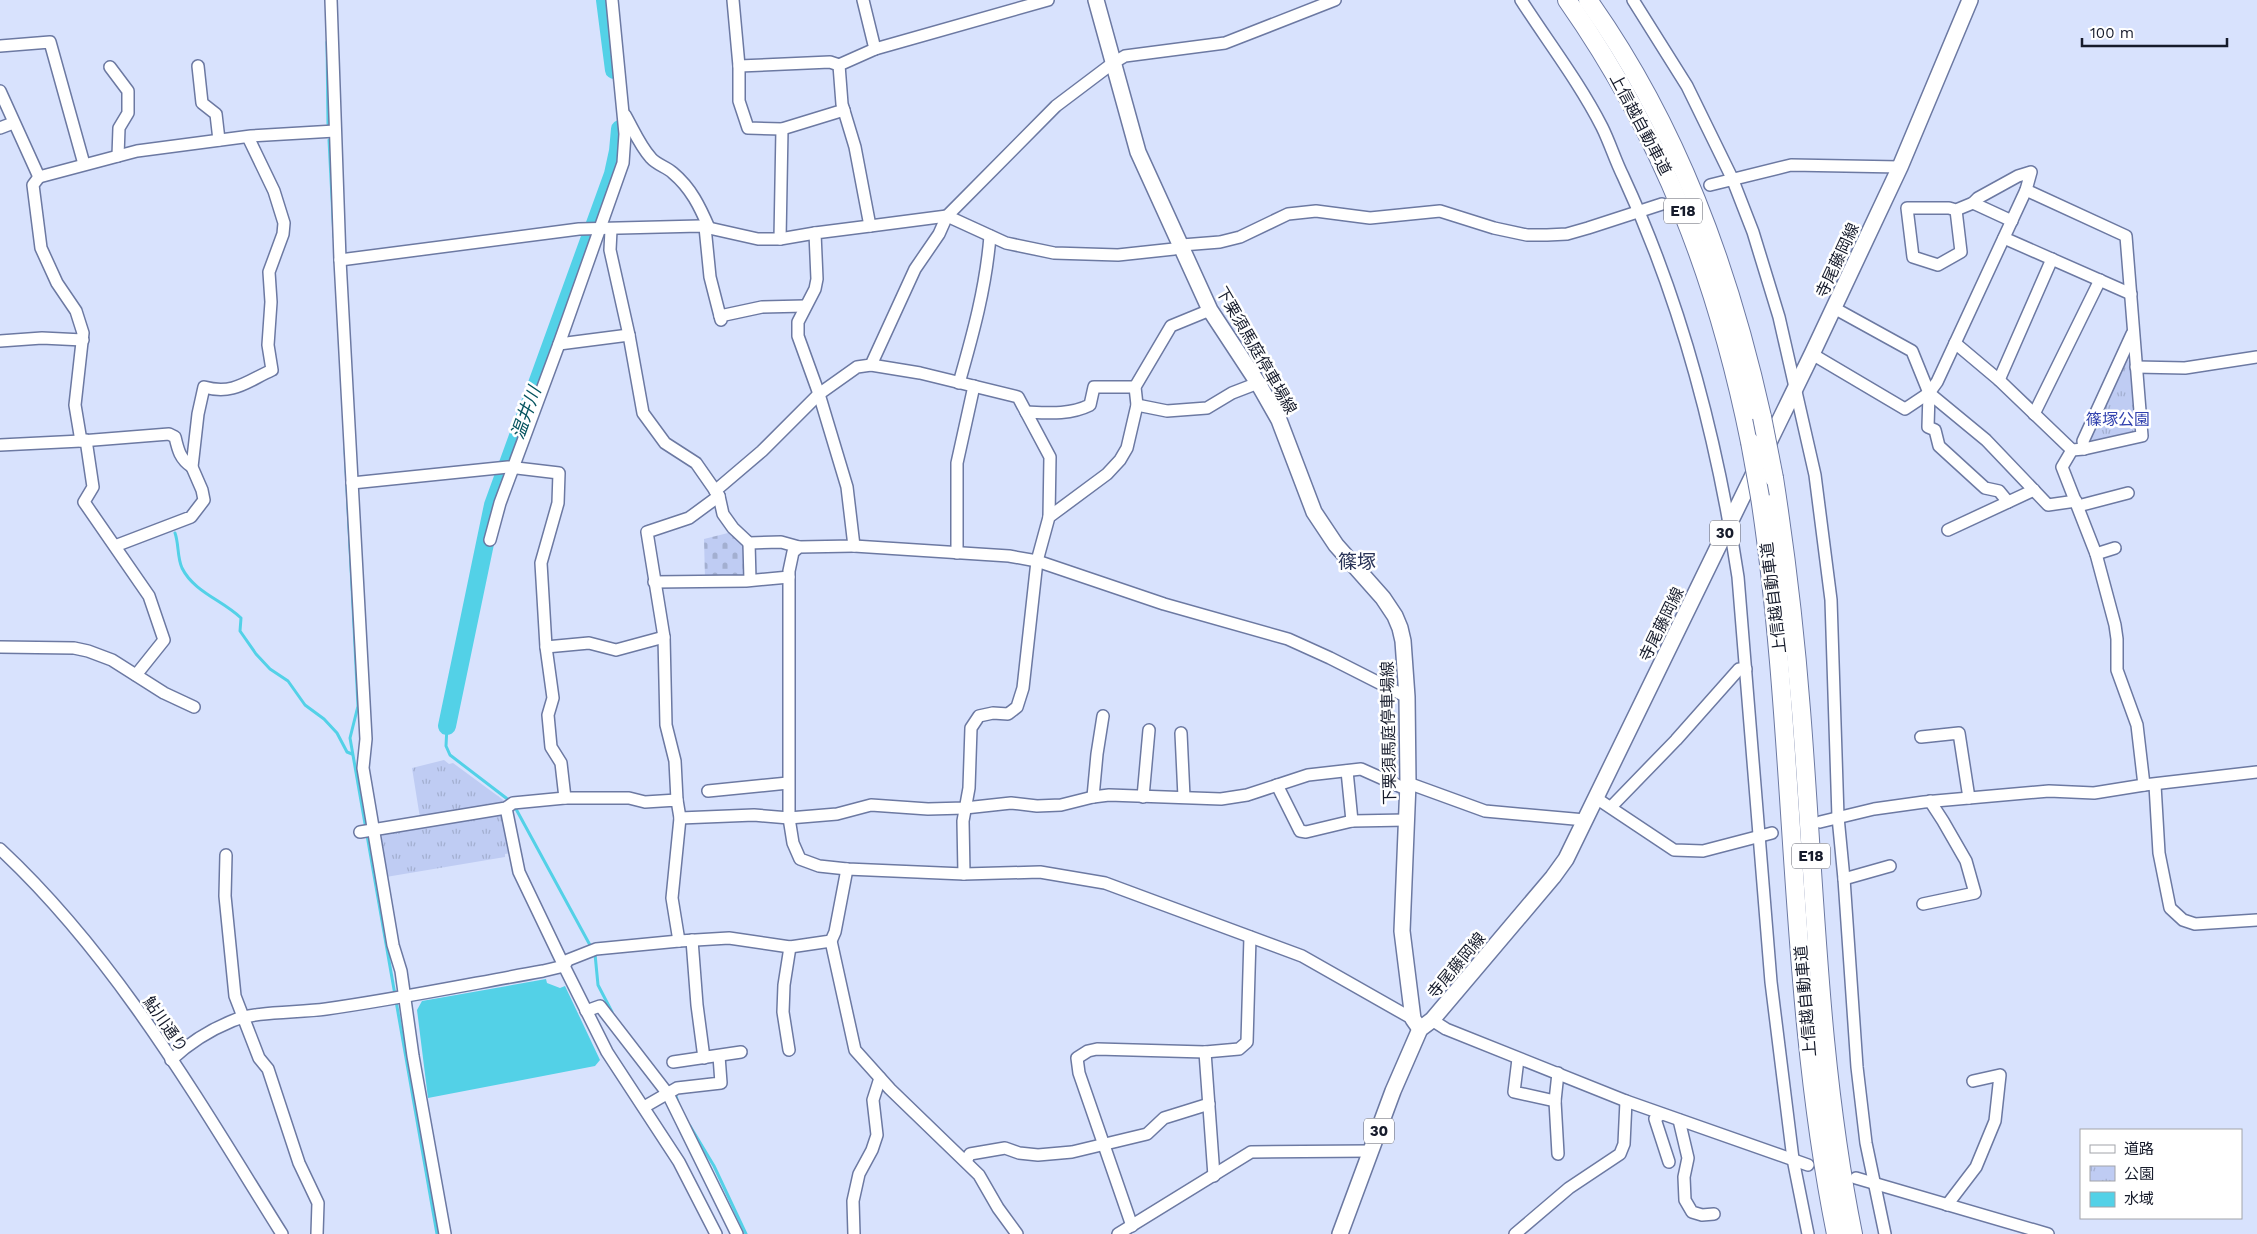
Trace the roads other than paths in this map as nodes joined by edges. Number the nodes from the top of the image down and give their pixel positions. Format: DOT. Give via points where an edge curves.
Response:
graph roads {
  1 [pos="331,0"];
  2 [pos="612,0"];
  3 [pos="733,0"];
  4 [pos="863,0"];
  5 [pos="1048,0"];
  6 [pos="1096,0"];
  7 [pos="1335,0"];
  8 [pos="1521,0"];
  9 [pos="1567,0"];
  10 [pos="1588,0"];
  11 [pos="1633,0"];
  12 [pos="1970,0"];
  13 [pos="0,46"];
  14 [pos="875,49"];
  15 [pos="1113,63"];
  16 [pos="839,65"];
  17 [pos="198,66"];
  18 [pos="739,66"];
  19 [pos="110,67"];
  20 [pos="0,91"];
  21 [pos="844,110"];
  22 [pos="624,112"];
  23 [pos="13,124"];
  24 [pos="0,128"];
  25 [pos="782,129"];
  26 [pos="335,131"];
  27 [pos="248,137"];
  28 [pos="219,140"];
  29 [pos="118,156"];
  30 [pos="84,164"];
  31 [pos="1900,167"];
  32 [pos="39,177"];
  33 [pos="1732,178"];
  34 [pos="1710,185"];
  35 [pos="2026,190"];
  36 [pos="1972,203"];
  37 [pos="1662,204"];
  38 [pos="1956,210"];
  39 [pos="1640,211"];
  40 [pos="947,216"];
  41 [pos="2012,221"];
  42 [pos="870,226"];
  43 [pos="707,227"];
  44 [pos="599,229"];
  45 [pos="815,233"];
  46 [pos="990,236"];
  47 [pos="2004,238"];
  48 [pos="780,239"];
  49 [pos="1182,245"];
  50 [pos="2052,259"];
  51 [pos="340,260"];
  52 [pos="2100,280"];
  53 [pos="2131,294"];
  54 [pos="805,306"];
  55 [pos="1834,308"];
  56 [pos="1210,310"];
  57 [pos="2134,331"];
  58 [pos="629,335"];
  59 [pos="83,340"];
  60 [pos="0,341"];
  61 [pos="1955,343"];
  62 [pos="560,344"];
  63 [pos="1812,354"];
  64 [pos="2257,357"];
  65 [pos="871,365"];
  66 [pos="2136,367"];
  67 [pos="1998,380"];
  68 [pos="958,383"];
  69 [pos="1258,383"];
  70 [pos="974,386"];
  71 [pos="1135,387"];
  72 [pos="1795,388"];
  73 [pos="1929,392"];
  74 [pos="819,394"];
  75 [pos="1137,405"];
  76 [pos="1026,412"];
  77 [pos="2034,414"];
  78 [pos="83,441"];
  79 [pos="0,445"];
  80 [pos="2084,449"];
  81 [pos="2072,450"];
  82 [pos="192,467"];
  83 [pos="514,467"];
  84 [pos="352,483"];
  85 [pos="2034,490"];
  86 [pos="2128,493"];
  87 [pos="717,494"];
  88 [pos="2008,502"];
  89 [pos="2077,503"];
  90 [pos="1049,517"];
  91 [pos="1730,522"];
  92 [pos="1948,530"];
  93 [pos="490,540"];
  94 [pos="748,544"];
  95 [pos="115,546"];
  96 [pos="854,546"];
  97 [pos="798,547"];
  98 [pos="2116,548"];
  99 [pos="957,553"];
  100 [pos="2096,554"];
  101 [pos="1037,560"];
  102 [pos="789,578"];
  103 [pos="750,580"];
  104 [pos="654,582"];
  105 [pos="664,637"];
  106 [pos="0,647"];
  107 [pos="546,647"];
  108 [pos="1746,669"];
  109 [pos="136,675"];
  110 [pos="1407,697"];
  111 [pos="194,707"];
  112 [pos="1103,716"];
  113 [pos="1148,730"];
  114 [pos="1181,733"];
  115 [pos="1922,737"];
  116 [pos="1347,771"];
  117 [pos="2257,772"];
  118 [pos="788,784"];
  119 [pos="1277,785"];
  120 [pos="2149,785"];
  121 [pos="1408,787"];
  122 [pos="708,791"];
  123 [pos="1093,797"];
  124 [pos="1144,797"];
  125 [pos="1184,797"];
  126 [pos="565,798"];
  127 [pos="1596,798"];
  128 [pos="1969,798"];
  129 [pos="677,800"];
  130 [pos="1930,802"];
  131 [pos="1611,807"];
  132 [pos="506,808"];
  133 [pos="965,808"];
  134 [pos="1838,817"];
  135 [pos="680,818"];
  136 [pos="788,818"];
  137 [pos="1406,820"];
  138 [pos="1585,820"];
  139 [pos="1352,821"];
  140 [pos="1820,822"];
  141 [pos="366,831"];
  142 [pos="1766,834"];
  143 [pos="0,849"];
  144 [pos="226,855"];
  145 [pos="1890,866"];
  146 [pos="847,869"];
  147 [pos="964,874"];
  148 [pos="1844,878"];
  149 [pos="1923,904"];
  150 [pos="2257,920"];
  151 [pos="1250,937"];
  152 [pos="692,940"];
  153 [pos="679,941"];
  154 [pos="831,941"];
  155 [pos="790,947"];
  156 [pos="564,966"];
  157 [pos="403,997"];
  158 [pos="586,1011"];
  159 [pos="242,1018"];
  160 [pos="1432,1020"];
  161 [pos="1416,1024"];
  162 [pos="789,1050"];
  163 [pos="741,1052"];
  164 [pos="1206,1052"];
  165 [pos="718,1056"];
  166 [pos="704,1058"];
  167 [pos="1518,1059"];
  168 [pos="171,1060"];
  169 [pos="673,1062"];
  170 [pos="1558,1073"];
  171 [pos="880,1078"];
  172 [pos="1973,1081"];
  173 [pos="668,1094"];
  174 [pos="1555,1101"];
  175 [pos="1626,1101"];
  176 [pos="1209,1104"];
  177 [pos="644,1107"];
  178 [pos="1662,1114"];
  179 [pos="1679,1120"];
  180 [pos="1103,1144"];
  181 [pos="1371,1151"];
  182 [pos="1558,1154"];
  183 [pos="1793,1159"];
  184 [pos="966,1161"];
  185 [pos="1669,1162"];
  186 [pos="1808,1165"];
  187 [pos="1214,1176"];
  188 [pos="1856,1178"];
  189 [pos="1875,1184"];
  190 [pos="1947,1205"];
  191 [pos="1714,1214"];
  192 [pos="1132,1226"];
  193 [pos="282,1234"];
  194 [pos="317,1234"];
  195 [pos="446,1234"];
  196 [pos="716,1234"];
  197 [pos="737,1234"];
  198 [pos="854,1234"];
  199 [pos="1017,1234"];
  200 [pos="1118,1234"];
  201 [pos="1340,1234"];
  202 [pos="1515,1234"];
  203 [pos="1808,1234"];
  204 [pos="1836,1234"];
  205 [pos="1853,1234"];
  206 [pos="1885,1234"];
  207 [pos="2048,1234"];
  1 -- 26 [label="street"];
  2 -- 22 [label="street"];
  3 -- 18 [label="street"];
  4 -- 14 [label="street"];
  5 -- 14 [label="street"];
  6 -- 15 [label="main road, 下栗須馬庭停車場線"];
  7 -- 15 [label="street" via="1225,43 1125,56"];
  8 -- 39 [label="street" via="1568,69 1602,127"];
  9 -- 204 [label="highway, 上信越自動車道 / E18, bridge" via="1633,104 1674,188 1721,320 1750,442 1760,497 1781,674 1808,1038 1821,1148"];
  10 -- 205 [label="highway, 上信越自動車道 / E18, bridge" via="1622,51 1689,180 1724,272 1762,417 1790,589 1830,1090"];
  11 -- 33 [label="street" via="1687,86"];
  12 -- 31 [label="main road, 寺尾藤岡線 / 30"];
  13 -- 30 [label="street" via="50,42"];
  14 -- 16 [label="street"];
  15 -- 40 [label="street" via="1056,106"];
  15 -- 49 [label="main road, 下栗須馬庭停車場線" via="1138,152"];
  16 -- 18 [label="street" via="830,62"];
  16 -- 21 [label="street"];
  17 -- 28 [label="street" via="202,104 216,114"];
  18 -- 25 [label="street" via="739,101 748,128"];
  19 -- 29 [label="street" via="128,91 128,113 119,128"];
  20 -- 23 [label="street"];
  21 -- 25 [label="street"];
  21 -- 42 [label="street"];
  22 -- 43 [label="street" via="653,160 686,185 698,203"];
  22 -- 44 [label="street" via="623,163"];
  23 -- 24 [label="street"];
  23 -- 32 [label="street"];
  25 -- 48 [label="street"];
  26 -- 27 [label="street"];
  26 -- 51 [label="street"];
  27 -- 28 [label="street"];
  27 -- 82 [label="street" via="274,191 284,223 269,272 268,345 272,370 229,390 204,387"];
  28 -- 29 [label="street"];
  29 -- 30 [label="street"];
  30 -- 32 [label="street"];
  31 -- 33 [label="street" via="1791,165"];
  31 -- 55 [label="main road, 寺尾藤岡線 / 30"];
  32 -- 59 [label="street" via="32,185 41,248 57,283 76,311"];
  33 -- 34 [label="street"];
  33 -- 72 [label="street" via="1767,277"];
  35 -- 36 [label="street" via="2031,172 2018,176"];
  35 -- 41 [label="street"];
  35 -- 53 [label="street" via="2126,236"];
  36 -- 38 [label="street"];
  36 -- 41 [label="street"];
  37 -- 39 [label="street"];
  38 -- 38 [label="street" via="1961,252 1938,265 1912,257 1907,208"];
  39 -- 49 [label="street" via="1566,234 1527,235 1440,211 1370,218 1316,211 1288,214 1240,238"];
  39 -- 91 [label="street" via="1679,318 1709,423"];
  40 -- 42 [label="street"];
  40 -- 46 [label="street"];
  40 -- 65 [label="street" via="915,269"];
  41 -- 47 [label="street"];
  42 -- 45 [label="street"];
  43 -- 44 [label="street"];
  43 -- 48 [label="street" via="758,239"];
  43 -- 54 [label="street" via="710,277 720,318 762,307"];
  44 -- 51 [label="street"];
  44 -- 58 [label="street" via="610,250"];
  44 -- 62 [label="street"];
  45 -- 48 [label="street"];
  45 -- 54 [label="street" via="817,279"];
  46 -- 49 [label="street" via="1006,243 1054,253 1118,255 1174,250"];
  46 -- 68 [label="street" via="988,272 981,306"];
  47 -- 50 [label="street"];
  47 -- 61 [label="street"];
  49 -- 56 [label="main road, 下栗須馬庭停車場線"];
  50 -- 52 [label="street"];
  50 -- 67 [label="street"];
  51 -- 84 [label="street"];
  52 -- 53 [label="street"];
  52 -- 77 [label="street"];
  53 -- 57 [label="street"];
  54 -- 74 [label="street" via="798,322 798,336"];
  55 -- 63 [label="main road, 寺尾藤岡線 / 30"];
  55 -- 73 [label="street" via="1912,351"];
  56 -- 69 [label="main road, 下栗須馬庭停車場線"];
  56 -- 71 [label="street" via="1171,326"];
  57 -- 66 [label="street"];
  57 -- 80 [label="street" via="2084,441"];
  58 -- 62 [label="street"];
  58 -- 87 [label="street" via="643,414 664,443 696,463"];
  59 -- 60 [label="street"];
  59 -- 78 [label="street" via="75,405"];
  61 -- 67 [label="street"];
  61 -- 73 [label="street"];
  62 -- 83 [label="street"];
  63 -- 72 [label="main road, 寺尾藤岡線 / 30"];
  63 -- 73 [label="street" via="1905,408"];
  64 -- 66 [label="street" via="2184,368"];
  65 -- 68 [label="street"];
  65 -- 74 [label="street" via="857,367"];
  66 -- 80 [label="street" via="2142,436"];
  67 -- 77 [label="street"];
  68 -- 70 [label="street"];
  69 -- 75 [label="street" via="1207,408 1167,411"];
  69 -- 110 [label="main road, 下栗須馬庭停車場線" via="1279,420 1314,512 1336,545 1395,616 1403,641"];
  70 -- 76 [label="street" via="1018,397"];
  70 -- 99 [label="street" via="957,463"];
  71 -- 75 [label="street"];
  71 -- 76 [label="street" via="1094,388 1090,405 1081,409"];
  72 -- 91 [label="main road, 寺尾藤岡線 / 30"];
  72 -- 134 [label="street" via="1815,476 1831,600"];
  73 -- 85 [label="street" via="1986,440"];
  73 -- 88 [label="street" via="1928,427 1935,430 1939,446 1985,488 1999,491"];
  74 -- 87 [label="street"];
  74 -- 96 [label="street" via="847,487"];
  75 -- 90 [label="street" via="1120,460 1107,474"];
  76 -- 90 [label="street" via="1050,457"];
  77 -- 81 [label="street"];
  78 -- 79 [label="street"];
  78 -- 82 [label="street" via="169,434 175,436 179,453"];
  78 -- 95 [label="street" via="93,487 84,502"];
  80 -- 81 [label="street"];
  81 -- 89 [label="street" via="2062,467"];
  82 -- 95 [label="street" via="204,500 191,517"];
  83 -- 84 [label="street"];
  83 -- 93 [label="street"];
  83 -- 107 [label="street" via="559,473 558,503 541,563"];
  84 -- 141 [label="street" via="366,740 363,768"];
  85 -- 88 [label="street"];
  85 -- 89 [label="street" via="2048,505"];
  86 -- 89 [label="street"];
  87 -- 94 [label="street" via="723,514"];
  87 -- 104 [label="street" via="689,518 648,532"];
  88 -- 92 [label="street"];
  89 -- 100 [label="street"];
  90 -- 101 [label="street"];
  91 -- 108 [label="street"];
  91 -- 127 [label="main road, 寺尾藤岡線 / 30"];
  94 -- 97 [label="street" via="781,542"];
  94 -- 103 [label="street"];
  95 -- 109 [label="street" via="149,596 164,640"];
  96 -- 97 [label="street"];
  96 -- 99 [label="street"];
  97 -- 102 [label="street" via="793,552"];
  98 -- 100 [label="street"];
  99 -- 101 [label="street"];
  100 -- 120 [label="street" via="2115,625 2117,670 2137,725"];
  101 -- 110 [label="street" via="1164,604 1288,639"];
  101 -- 133 [label="street" via="1023,688 1017,707 1008,714 980,716 971,728"];
  102 -- 103 [label="street"];
  102 -- 118 [label="street"];
  103 -- 104 [label="street"];
  104 -- 105 [label="street"];
  105 -- 107 [label="street" via="616,650 589,643"];
  105 -- 129 [label="street" via="666,724 675,761"];
  106 -- 109 [label="street" via="74,648 112,660"];
  107 -- 126 [label="street" via="553,698 548,715 550,747 561,763"];
  108 -- 131 [label="street" via="1739,670"];
  108 -- 142 [label="street"];
  109 -- 111 [label="street"];
  110 -- 121 [label="main road, 下栗須馬庭停車場線"];
  112 -- 123 [label="street"];
  113 -- 124 [label="street"];
  114 -- 125 [label="street"];
  115 -- 128 [label="street" via="1959,733"];
  116 -- 119 [label="street" via="1308,776"];
  116 -- 121 [label="street" via="1361,769"];
  116 -- 139 [label="street"];
  117 -- 120 [label="street"];
  118 -- 122 [label="street"];
  118 -- 136 [label="street"];
  119 -- 125 [label="street" via="1221,799"];
  119 -- 139 [label="street" via="1300,831"];
  120 -- 128 [label="street" via="2094,793 2049,791"];
  120 -- 150 [label="street" via="2170,908 2183,920 2195,924"];
  121 -- 137 [label="main road, 下栗須馬庭停車場線"];
  121 -- 138 [label="street" via="1485,811"];
  123 -- 124 [label="street"];
  123 -- 133 [label="street" via="1061,805 1011,803"];
  124 -- 125 [label="street"];
  126 -- 129 [label="street" via="629,798 645,802"];
  126 -- 132 [label="street" via="513,803"];
  127 -- 131 [label="street"];
  127 -- 138 [label="main road, 寺尾藤岡線 / 30"];
  128 -- 130 [label="street"];
  129 -- 135 [label="street"];
  130 -- 134 [label="street"];
  130 -- 149 [label="street" via="1966,861 1975,893"];
  131 -- 142 [label="street" via="1674,850 1704,850"];
  132 -- 141 [label="street"];
  132 -- 156 [label="street" via="519,872"];
  133 -- 136 [label="street" via="871,805 837,814"];
  133 -- 147 [label="street"];
  134 -- 140 [label="street"];
  134 -- 148 [label="street"];
  135 -- 136 [label="street" via="754,814"];
  135 -- 153 [label="street" via="672,898"];
  136 -- 146 [label="street" via="800,859 819,866"];
  137 -- 139 [label="street"];
  137 -- 161 [label="main road, 下栗須馬庭停車場線" via="1402,932"];
  138 -- 160 [label="main road, 寺尾藤岡線 / 30" via="1566,859 1553,877"];
  141 -- 157 [label="street" via="401,971"];
  142 -- 183 [label="street" via="1771,982"];
  143 -- 168 [label="street, 鮎川通り" via="31,878 78,932"];
  144 -- 159 [label="street" via="225,896 230,950 235,996"];
  145 -- 148 [label="street"];
  146 -- 147 [label="street"];
  146 -- 154 [label="street" via="836,932"];
  147 -- 151 [label="street" via="1040,872 1105,883"];
  148 -- 189 [label="street" via="1857,1067 1866,1143"];
  151 -- 161 [label="street" via="1302,956"];
  151 -- 164 [label="street" via="1247,1042 1240,1049"];
  152 -- 153 [label="street"];
  152 -- 155 [label="street" via="729,938"];
  152 -- 166 [label="street"];
  153 -- 156 [label="street" via="596,949 568,960"];
  154 -- 155 [label="street"];
  154 -- 171 [label="street" via="854,1050"];
  155 -- 162 [label="street" via="783,1012"];
  156 -- 157 [label="street"];
  156 -- 158 [label="street"];
  157 -- 159 [label="street"];
  157 -- 195 [label="street"];
  158 -- 173 [label="street" via="600,1006"];
  158 -- 177 [label="street" via="607,1052"];
  159 -- 168 [label="street" via="186,1046"];
  159 -- 194 [label="street" via="259,1058 268,1069 294,1150 318,1203"];
  160 -- 161 [label="main road, 寺尾藤岡線 / 30"];
  160 -- 167 [label="street" via="1446,1030"];
  161 -- 181 [label="main road, 寺尾藤岡線 / 30"];
  163 -- 165 [label="street"];
  164 -- 176 [label="street"];
  164 -- 180 [label="street" via="1097,1049 1077,1058"];
  165 -- 166 [label="street"];
  165 -- 173 [label="street" via="721,1083 677,1088"];
  166 -- 169 [label="street"];
  167 -- 170 [label="street"];
  167 -- 174 [label="street" via="1514,1092"];
  168 -- 193 [label="street, 鮎川通り"];
  170 -- 174 [label="street"];
  170 -- 175 [label="street"];
  171 -- 184 [label="street"];
  171 -- 198 [label="street" via="874,1100 877,1135 859,1174 853,1201"];
  172 -- 190 [label="street" via="2000,1076 1996,1122 1976,1167"];
  173 -- 177 [label="street"];
  173 -- 197 [label="street"];
  174 -- 182 [label="street"];
  175 -- 178 [label="street"];
  175 -- 202 [label="street" via="1624,1144 1620,1154 1569,1188"];
  176 -- 180 [label="street" via="1164,1118 1147,1134"];
  176 -- 187 [label="street"];
  177 -- 196 [label="street" via="679,1162"];
  178 -- 179 [label="street"];
  178 -- 185 [label="street" via="1656,1119"];
  179 -- 183 [label="street"];
  179 -- 191 [label="street" via="1688,1158 1684,1176 1685,1200 1692,1212"];
  180 -- 184 [label="street" via="1038,1156 1005,1148 970,1154"];
  180 -- 192 [label="street"];
  181 -- 187 [label="street" via="1251,1152"];
  181 -- 201 [label="main road, 寺尾藤岡線 / 30"];
  183 -- 186 [label="street"];
  183 -- 203 [label="street"];
  184 -- 199 [label="street" via="979,1175"];
  187 -- 192 [label="street"];
  188 -- 189 [label="street"];
  189 -- 190 [label="street"];
  189 -- 206 [label="street"];
  190 -- 207 [label="street"];
  192 -- 200 [label="street"];
}
